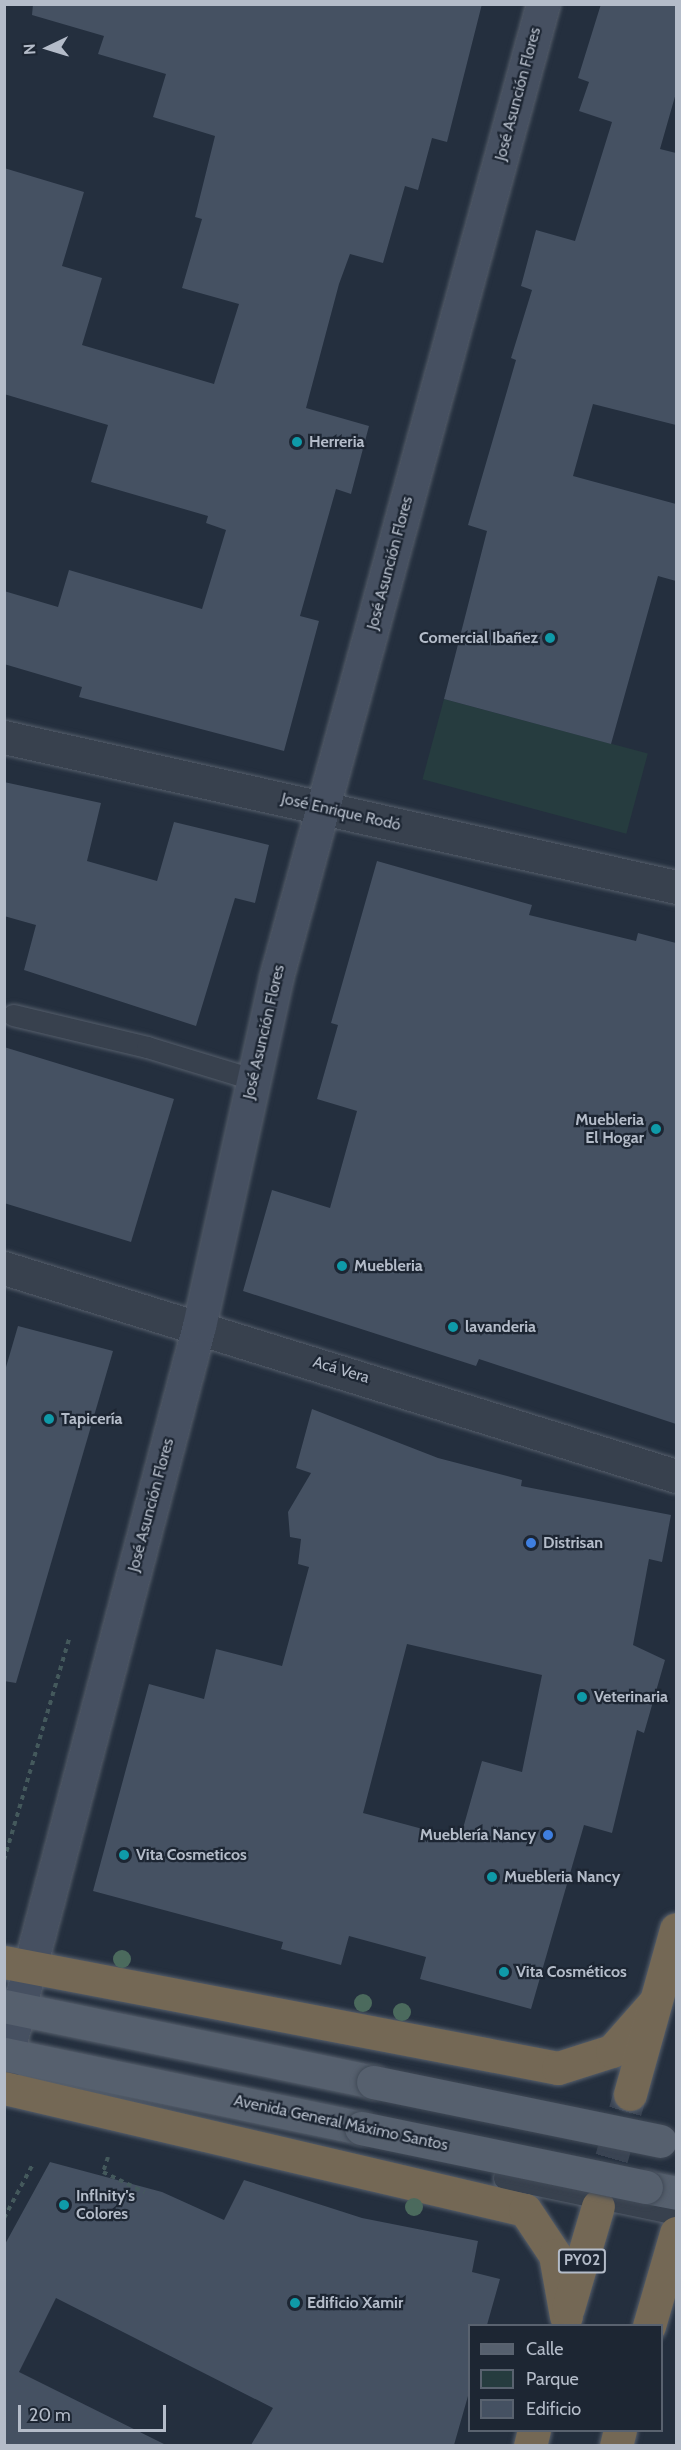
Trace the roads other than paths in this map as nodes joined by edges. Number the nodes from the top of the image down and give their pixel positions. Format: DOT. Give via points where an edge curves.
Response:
graph roads {
  1 [pos="543,4"];
  2 [pos="4,737"];
  3 [pos="323,807"];
  4 [pos="676,887"];
  5 [pos="13,1016"];
  6 [pos="252,1079"];
  7 [pos="4,1268"];
  8 [pos="199,1326"];
  9 [pos="676,1476"];
  10 [pos="676,1929"];
  11 [pos="16,1964"];
  12 [pos="655,2002"];
  13 [pos="11,2007"];
  14 [pos="5,2058"];
  15 [pos="4,2088"];
  16 [pos="630,2094"];
  17 [pos="676,2145"];
  18 [pos="504,2178"];
  19 [pos="676,2193"];
  20 [pos="598,2206"];
  21 [pos="676,2214"];
  22 [pos="676,2233"];
  23 [pos="676,2303"];
  24 [pos="564,2321"];
  25 [pos="649,2324"];
  26 [pos="662,2324"];
  1 -- 3 [label="street, José Asunción Flores"];
  2 -- 3 [label="street, José Enrique Rodó"];
  3 -- 4 [label="street, José Enrique Rodó"];
  3 -- 6 [label="street, José Asunción Flores"];
  5 -- 6 [label="lane" via="147,1047"];
  6 -- 8 [label="street, José Asunción Flores"];
  7 -- 8 [label="street, Acá Vera"];
  8 -- 9 [label="street, Acá Vera"];
  8 -- 11 [label="street, José Asunción Flores"];
  10 -- 12 [label="highway"];
  11 -- 12 [label="highway" via="558,2068 612,2051"];
  11 -- 13 [label="street, José Asunción Flores"];
  12 -- 16 [label="highway"];
  13 -- 14 [label="street, José Asunción Flores"];
  13 -- 17 [label="main road, bridge"];
  14 -- 19 [label="main road, Avenida General Máximo Santos, bridge"];
  15 -- 24 [label="highway" via="525,2210 555,2254"];
  18 -- 21 [label="lane"];
  20 -- 24 [label="highway, PY02"];
  22 -- 25 [label="highway"];
  23 -- 26 [label="highway"];
}
